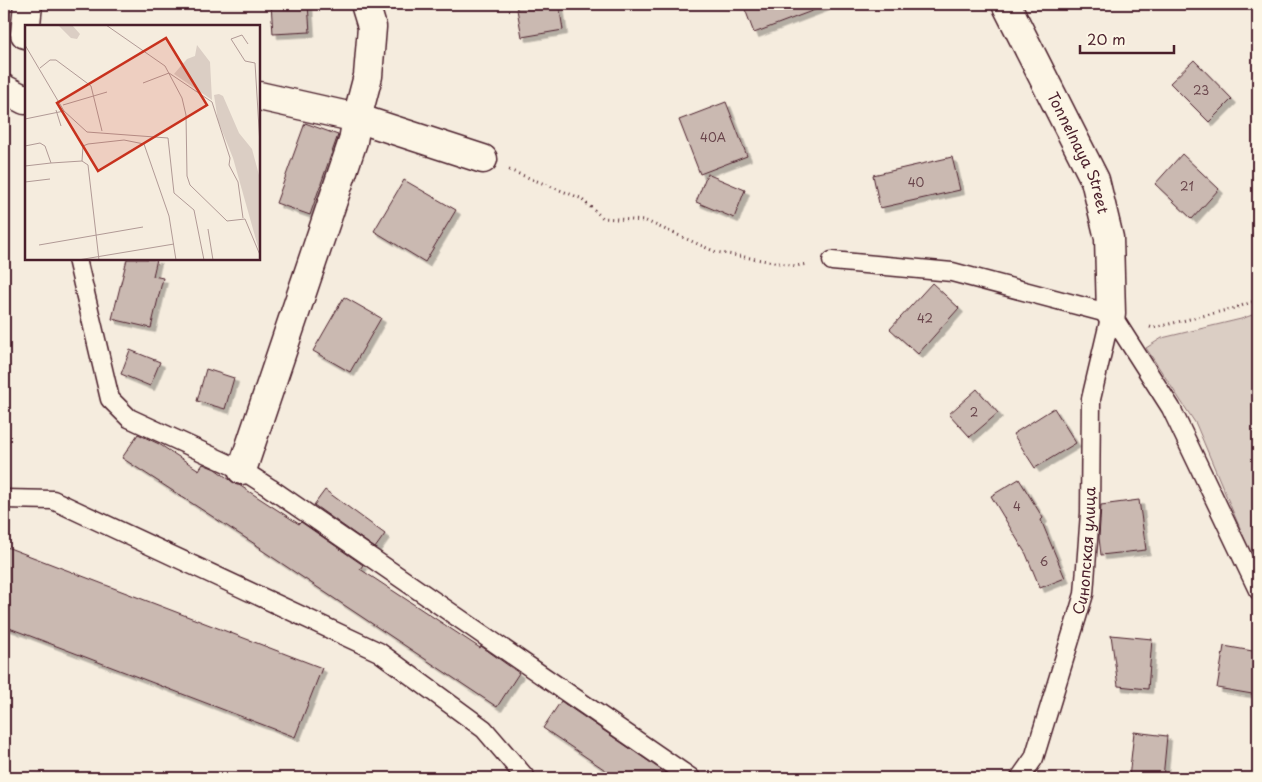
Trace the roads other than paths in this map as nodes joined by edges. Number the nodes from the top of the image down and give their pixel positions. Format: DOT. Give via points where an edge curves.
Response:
graph roads {
  1 [pos="28,4"];
  2 [pos="365,4"];
  3 [pos="1006,4"];
  4 [pos="18,36"];
  5 [pos="260,96"];
  6 [pos="357,118"];
  7 [pos="483,159"];
  8 [pos="77,260"];
  9 [pos="832,261"];
  10 [pos="1111,314"];
  11 [pos="242,470"];
  12 [pos="4,499"];
  13 [pos="1258,590"];
  14 [pos="526,778"];
  15 [pos="691,778"];
  16 [pos="1020,778"];
  1 -- 4 [label="street"];
  2 -- 6 [label="street" via="372,27 368,76"];
  3 -- 10 [label="street, Tonnelnaya Street" via="1095,180 1109,238"];
  5 -- 6 [label="street"];
  6 -- 7 [label="street"];
  6 -- 11 [label="street" via="353,141"];
  8 -- 11 [label="lane" via="110,398 129,418"];
  9 -- 10 [label="lane" via="952,272"];
  10 -- 13 [label="lane" via="1171,408"];
  10 -- 16 [label="lane, Синопская улица" via="1090,399 1090,513 1084,594 1034,758"];
  11 -- 15 [label="lane"];
  12 -- 14 [label="lane" via="54,500 379,652 484,729"];
}
